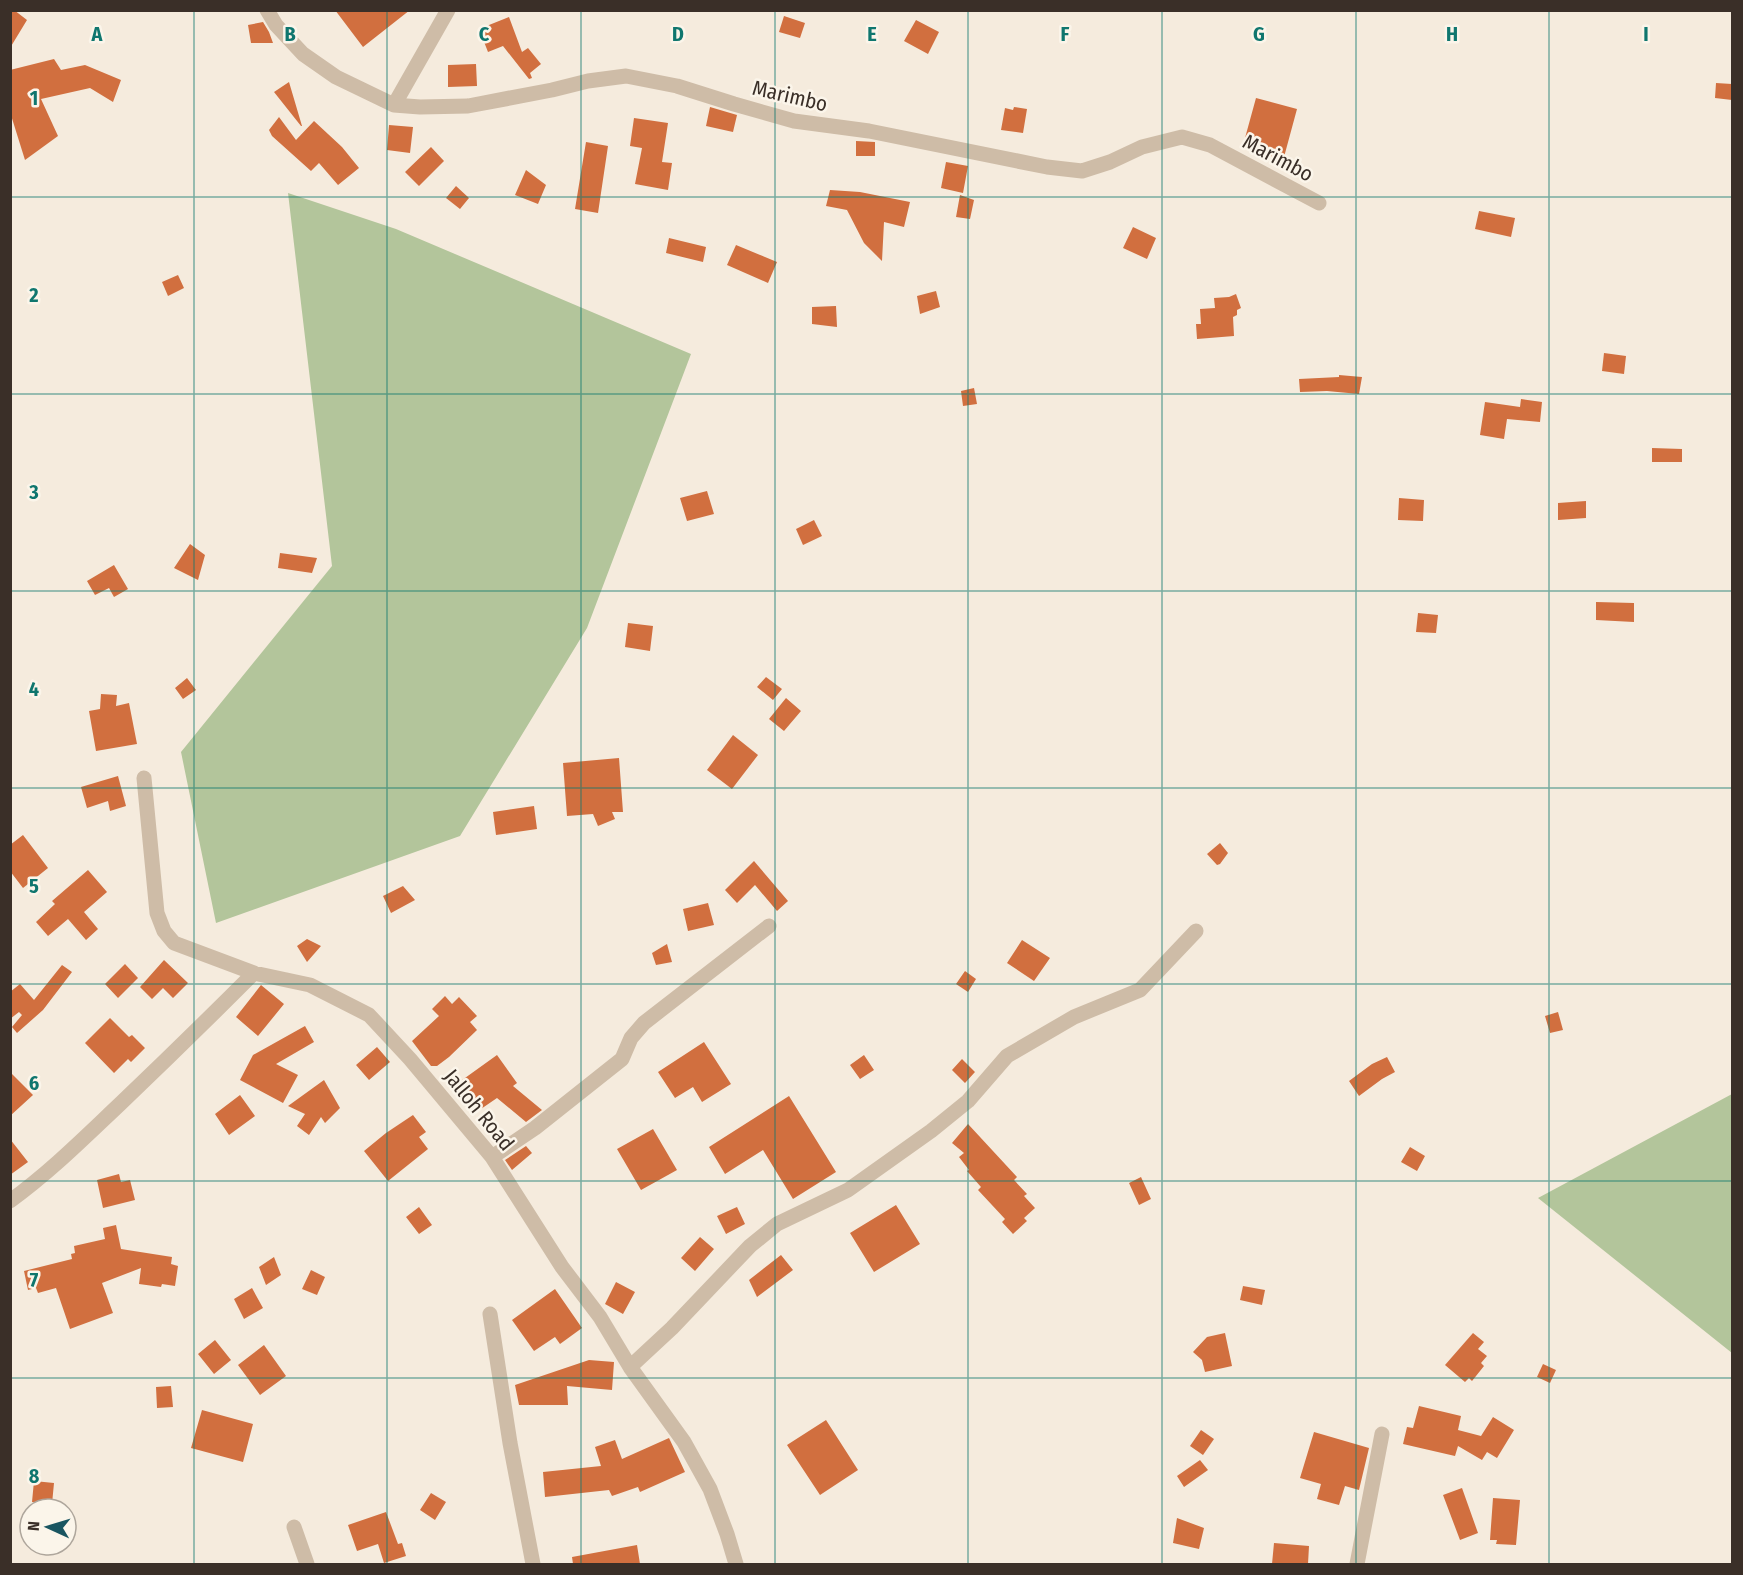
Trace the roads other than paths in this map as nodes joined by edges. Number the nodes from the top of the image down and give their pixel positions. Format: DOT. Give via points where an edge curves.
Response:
graph roads {
  1 [pos="267,10"];
  2 [pos="448,10"];
  3 [pos="394,105"];
  4 [pos="1319,203"];
  5 [pos="144,778"];
  6 [pos="769,926"];
  7 [pos="1196,931"];
  8 [pos="254,972"];
  9 [pos="492,1157"];
  10 [pos="10,1201"];
  11 [pos="490,1314"];
  12 [pos="630,1367"];
  13 [pos="1382,1434"];
  14 [pos="294,1527"];
  15 [pos="308,1564"];
  16 [pos="533,1564"];
  17 [pos="736,1564"];
  18 [pos="1357,1564"];
  1 -- 3 [label="street, Marimbo" via="303,54 336,77"];
  2 -- 3 [label="street"];
  3 -- 4 [label="street, Marimbo" via="468,106 626,76 677,86 794,122 869,131 1082,171 1142,147 1182,137 1210,145"];
  5 -- 8 [label="street, Jalloh Road" via="158,913 164,931 174,943"];
  6 -- 9 [label="street" via="644,1023 631,1038 622,1059 536,1128"];
  7 -- 12 [label="street" via="1140,990 1074,1017 1007,1056 968,1101 931,1131 848,1190 777,1224 750,1246"];
  8 -- 9 [label="street, Jalloh Road" via="310,985 369,1015"];
  8 -- 10 [label="street" via="72,1151"];
  9 -- 12 [label="street, Jalloh Road"];
  11 -- 16 [label="street"];
  12 -- 17 [label="street, Jalloh Road" via="684,1442 710,1489"];
  13 -- 18 [label="street"];
  14 -- 15 [label="street"];
}
